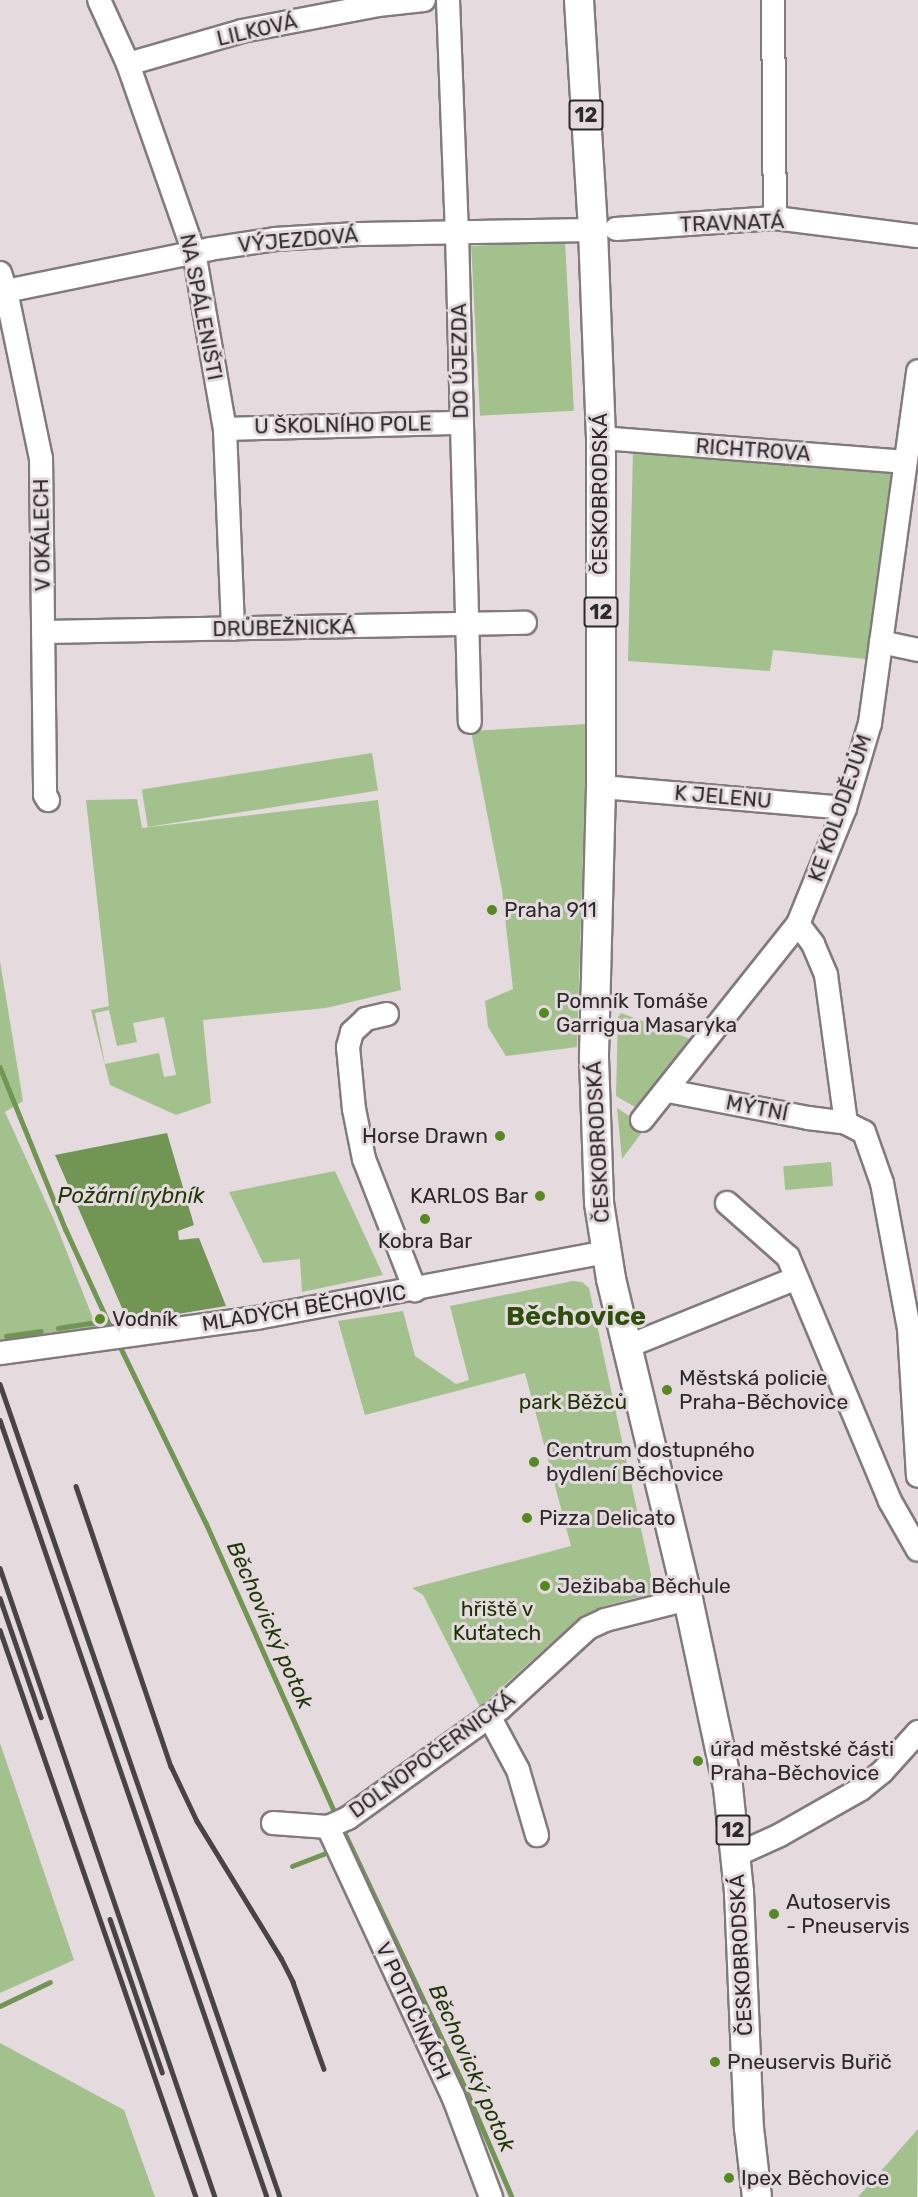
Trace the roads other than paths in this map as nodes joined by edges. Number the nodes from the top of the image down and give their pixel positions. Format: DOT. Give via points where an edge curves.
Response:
graph roads {
  1 [pos="99,0"];
  2 [pos="424,0"];
  3 [pos="448,0"];
  4 [pos="579,0"];
  5 [pos="773,0"];
  6 [pos="128,64"];
  7 [pos="775,218"];
  8 [pos="605,230"];
  9 [pos="457,233"];
  10 [pos="918,236"];
  11 [pos="194,252"];
  12 [pos="3,282"];
  13 [pos="918,371"];
  14 [pos="461,423"];
  15 [pos="225,429"];
  16 [pos="601,438"];
  17 [pos="905,462"];
  18 [pos="525,623"];
  19 [pos="465,625"];
  20 [pos="232,629"];
  21 [pos="44,633"];
  22 [pos="881,642"];
  23 [pos="918,650"];
  24 [pos="470,723"];
  25 [pos="601,787"];
  26 [pos="45,798"];
  27 [pos="845,808"];
  28 [pos="798,924"];
  29 [pos="387,1014"];
  30 [pos="668,1090"];
  31 [pos="642,1120"];
  32 [pos="846,1123"];
  33 [pos="727,1203"];
  34 [pos="605,1252"];
  35 [pos="797,1278"];
  36 [pos="416,1290"];
  37 [pos="626,1347"];
  38 [pos="0,1353"];
  39 [pos="914,1366"];
  40 [pos="918,1476"];
  41 [pos="918,1550"];
  42 [pos="688,1599"];
  43 [pos="489,1716"];
  44 [pos="918,1732"];
  45 [pos="273,1823"];
  46 [pos="337,1823"];
  47 [pos="537,1835"];
  48 [pos="736,1855"];
  49 [pos="491,2197"];
  50 [pos="757,2197"];
  1 -- 6 [label="street, NA SPÁLENIŠTI"];
  2 -- 6 [label="street, LILKOVÁ" via="242,31"];
  3 -- 9 [label="street, DO ÚJEZDA"];
  4 -- 8 [label="main road, ČESKOBRODSKÁ / 12"];
  5 -- 7 [label="street"];
  6 -- 11 [label="street, NA SPÁLENIŠTI"];
  7 -- 8 [label="street, TRAVNATÁ"];
  7 -- 10 [label="street, TRAVNATÁ"];
  8 -- 9 [label="street, VÝJEZDOVÁ"];
  8 -- 16 [label="main road, ČESKOBRODSKÁ / 12"];
  9 -- 11 [label="street, VÝJEZDOVÁ" via="275,239"];
  9 -- 14 [label="street, DO ÚJEZDA"];
  11 -- 12 [label="street, VÝJEZDOVÁ"];
  11 -- 15 [label="street, NA SPÁLENIŠTI"];
  12 -- 21 [label="street, V OKÁLECH" via="41,458"];
  13 -- 17 [label="street, KE KOLODĚJŮM"];
  14 -- 15 [label="street, U ŠKOLNÍHO POLE"];
  14 -- 19 [label="street, DO ÚJEZDA"];
  15 -- 20 [label="street, NA SPÁLENIŠTI"];
  16 -- 17 [label="street, RICHTROVA"];
  16 -- 25 [label="main road, ČESKOBRODSKÁ / 12"];
  17 -- 22 [label="street, KE KOLODĚJŮM"];
  18 -- 19 [label="street, DRŮBEŽNICKÁ"];
  19 -- 20 [label="street, DRŮBEŽNICKÁ"];
  19 -- 24 [label="street, DO ÚJEZDA"];
  20 -- 21 [label="street, DRŮBEŽNICKÁ"];
  21 -- 26 [label="street, V OKÁLECH"];
  22 -- 23 [label="street"];
  22 -- 27 [label="street, KE KOLODĚJŮM" via="870,723"];
  25 -- 27 [label="street, K JELENU"];
  25 -- 34 [label="main road, ČESKOBRODSKÁ / 12" via="594,1058 597,1179"];
  27 -- 28 [label="street, KE KOLODĚJŮM"];
  28 -- 30 [label="street, KE KOLODĚJŮM"];
  28 -- 32 [label="street" via="813,944 826,975"];
  29 -- 36 [label="street" via="366,1019 352,1032 348,1047 352,1098 364,1159"];
  30 -- 31 [label="street, KE KOLODĚJŮM"];
  30 -- 32 [label="street, MÝTNÍ"];
  32 -- 39 [label="street" via="864,1132 882,1183"];
  33 -- 35 [label="street" via="788,1257"];
  34 -- 36 [label="street, MLADÝCH BĚCHOVIC"];
  34 -- 37 [label="main road, ČESKOBRODSKÁ / 12"];
  35 -- 37 [label="street"];
  35 -- 41 [label="street" via="891,1501"];
  36 -- 38 [label="street, MLADÝCH BĚCHOVIC" via="257,1318"];
  37 -- 42 [label="main road, ČESKOBRODSKÁ / 12"];
  39 -- 40 [label="street"];
  42 -- 43 [label="street, DOLNOPOČERNICKÁ" via="588,1628"];
  42 -- 48 [label="main road, ČESKOBRODSKÁ / 12" via="728,1787"];
  43 -- 46 [label="street, DOLNOPOČERNICKÁ"];
  43 -- 47 [label="street" via="518,1770"];
  44 -- 48 [label="street" via="861,1790"];
  45 -- 46 [label="street"];
  46 -- 49 [label="street, V POTOČINÁCH" via="453,2096"];
  48 -- 50 [label="main road, ČESKOBRODSKÁ / 12" via="748,2128"];
}
